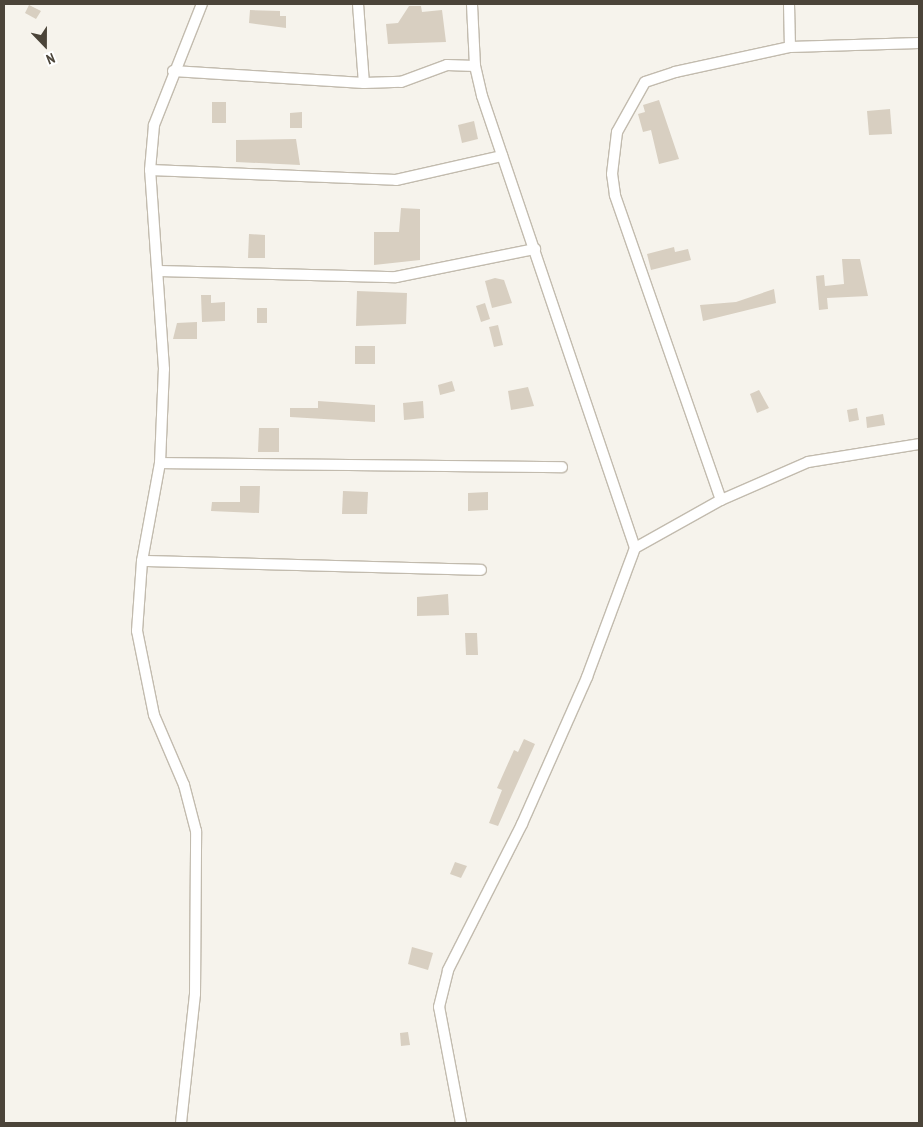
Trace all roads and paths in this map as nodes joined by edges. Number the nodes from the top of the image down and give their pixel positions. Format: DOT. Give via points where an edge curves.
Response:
graph roads {
  1 [pos="202,4"];
  2 [pos="358,4"];
  3 [pos="472,4"];
  4 [pos="788,4"];
  5 [pos="919,43"];
  6 [pos="790,47"];
  7 [pos="475,66"];
  8 [pos="173,71"];
  9 [pos="364,83"];
  10 [pos="502,156"];
  11 [pos="150,170"];
  12 [pos="535,249"];
  13 [pos="159,271"];
  14 [pos="919,444"];
  15 [pos="160,463"];
  16 [pos="562,467"];
  17 [pos="721,500"];
  18 [pos="636,548"];
  19 [pos="142,560"];
  20 [pos="481,570"];
  21 [pos="181,1123"];
  22 [pos="461,1123"];
  1 -- 8 [label="street"];
  2 -- 9 [label="street"];
  3 -- 7 [label="street"];
  4 -- 6 [label="street"];
  5 -- 6 [label="street"];
  6 -- 17 [label="street" via="645,82 631,100 616,139 616,195"];
  7 -- 9 [label="street" via="447,65 401,82"];
  7 -- 10 [label="street"];
  8 -- 9 [label="street"];
  8 -- 11 [label="street" via="154,125"];
  10 -- 11 [label="street" via="396,180"];
  10 -- 12 [label="street"];
  11 -- 13 [label="street"];
  12 -- 13 [label="street" via="396,277"];
  12 -- 18 [label="street"];
  13 -- 15 [label="street" via="164,369"];
  14 -- 17 [label="street" via="808,462"];
  15 -- 16 [label="street" via="259,467"];
  15 -- 19 [label="street"];
  17 -- 18 [label="street"];
  18 -- 22 [label="street" via="588,677 522,824 448,970 439,1007"];
  19 -- 20 [label="street"];
  19 -- 21 [label="street" via="137,631 142,659 154,715 184,785 196,831 195,994"];
}
